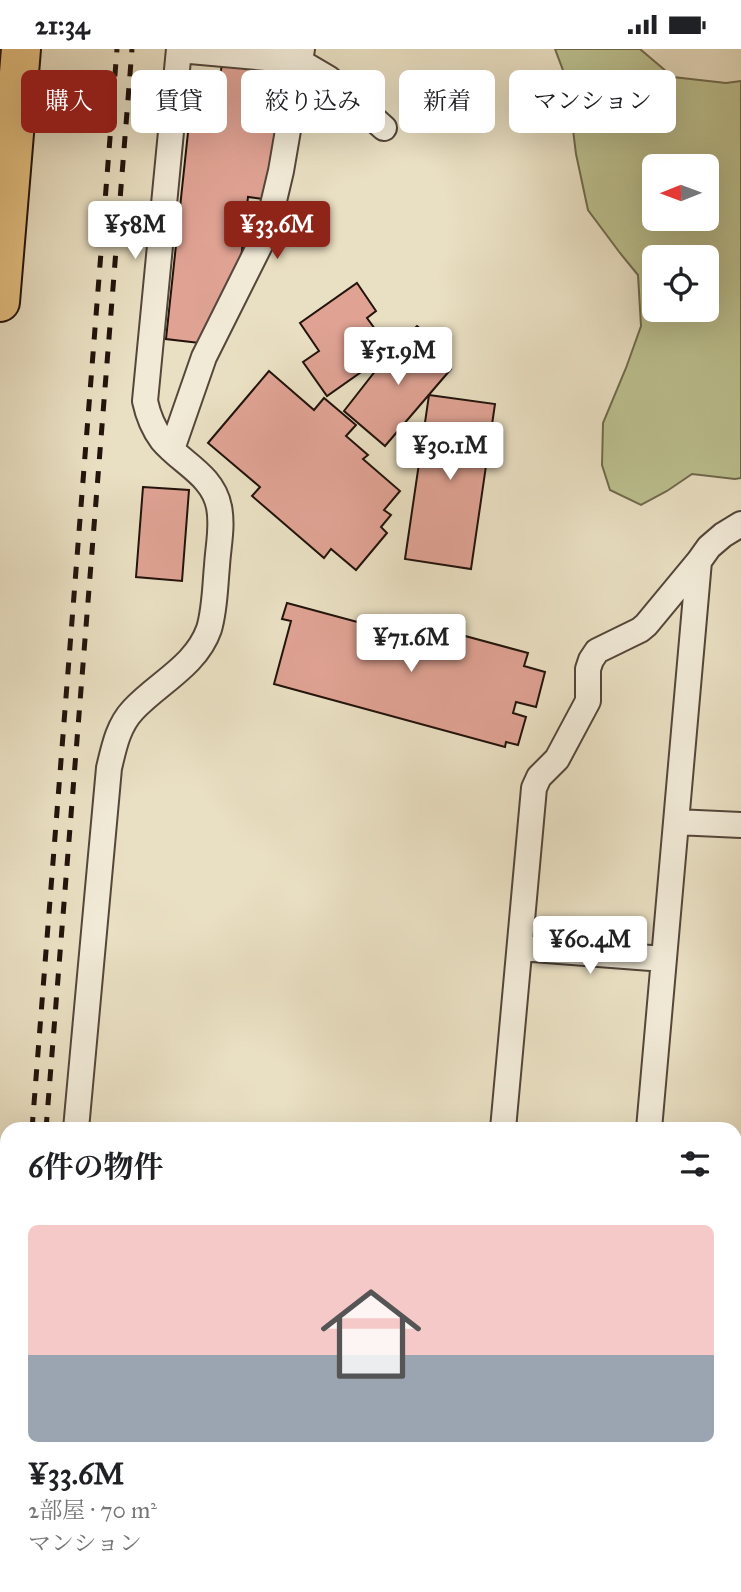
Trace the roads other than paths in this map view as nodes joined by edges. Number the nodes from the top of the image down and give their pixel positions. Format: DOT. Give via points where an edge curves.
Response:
graph roads {
  1 [pos="21,49"];
  2 [pos="179,50"];
  3 [pos="300,55"];
  4 [pos="318,70"];
  5 [pos="7,131"];
  6 [pos="0,303"];
  7 [pos="172,449"];
  8 [pos="741,524"];
  9 [pos="699,561"];
  10 [pos="676,822"];
  11 [pos="741,825"];
  12 [pos="520,949"];
  13 [pos="664,959"];
  14 [pos="77,1122"];
  15 [pos="504,1122"];
  16 [pos="650,1122"];
  1 -- 5 [label="highway"];
  2 -- 3 [label="street"];
  2 -- 7 [label="street" via="145,401 157,433"];
  3 -- 4 [label="street"];
  3 -- 7 [label="street" via="281,171 261,243 204,357"];
  5 -- 6 [label="highway"];
  7 -- 14 [label="street" via="203,476 219,507 213,611 201,646 134,710 114,743"];
  8 -- 9 [label="street" via="709,547"];
  9 -- 10 [label="street"];
  9 -- 12 [label="street" via="646,625 597,651 591,660 588,701 557,759 534,788"];
  10 -- 11 [label="street"];
  10 -- 13 [label="street"];
  12 -- 13 [label="street"];
  12 -- 15 [label="street"];
  13 -- 16 [label="street"];
}
